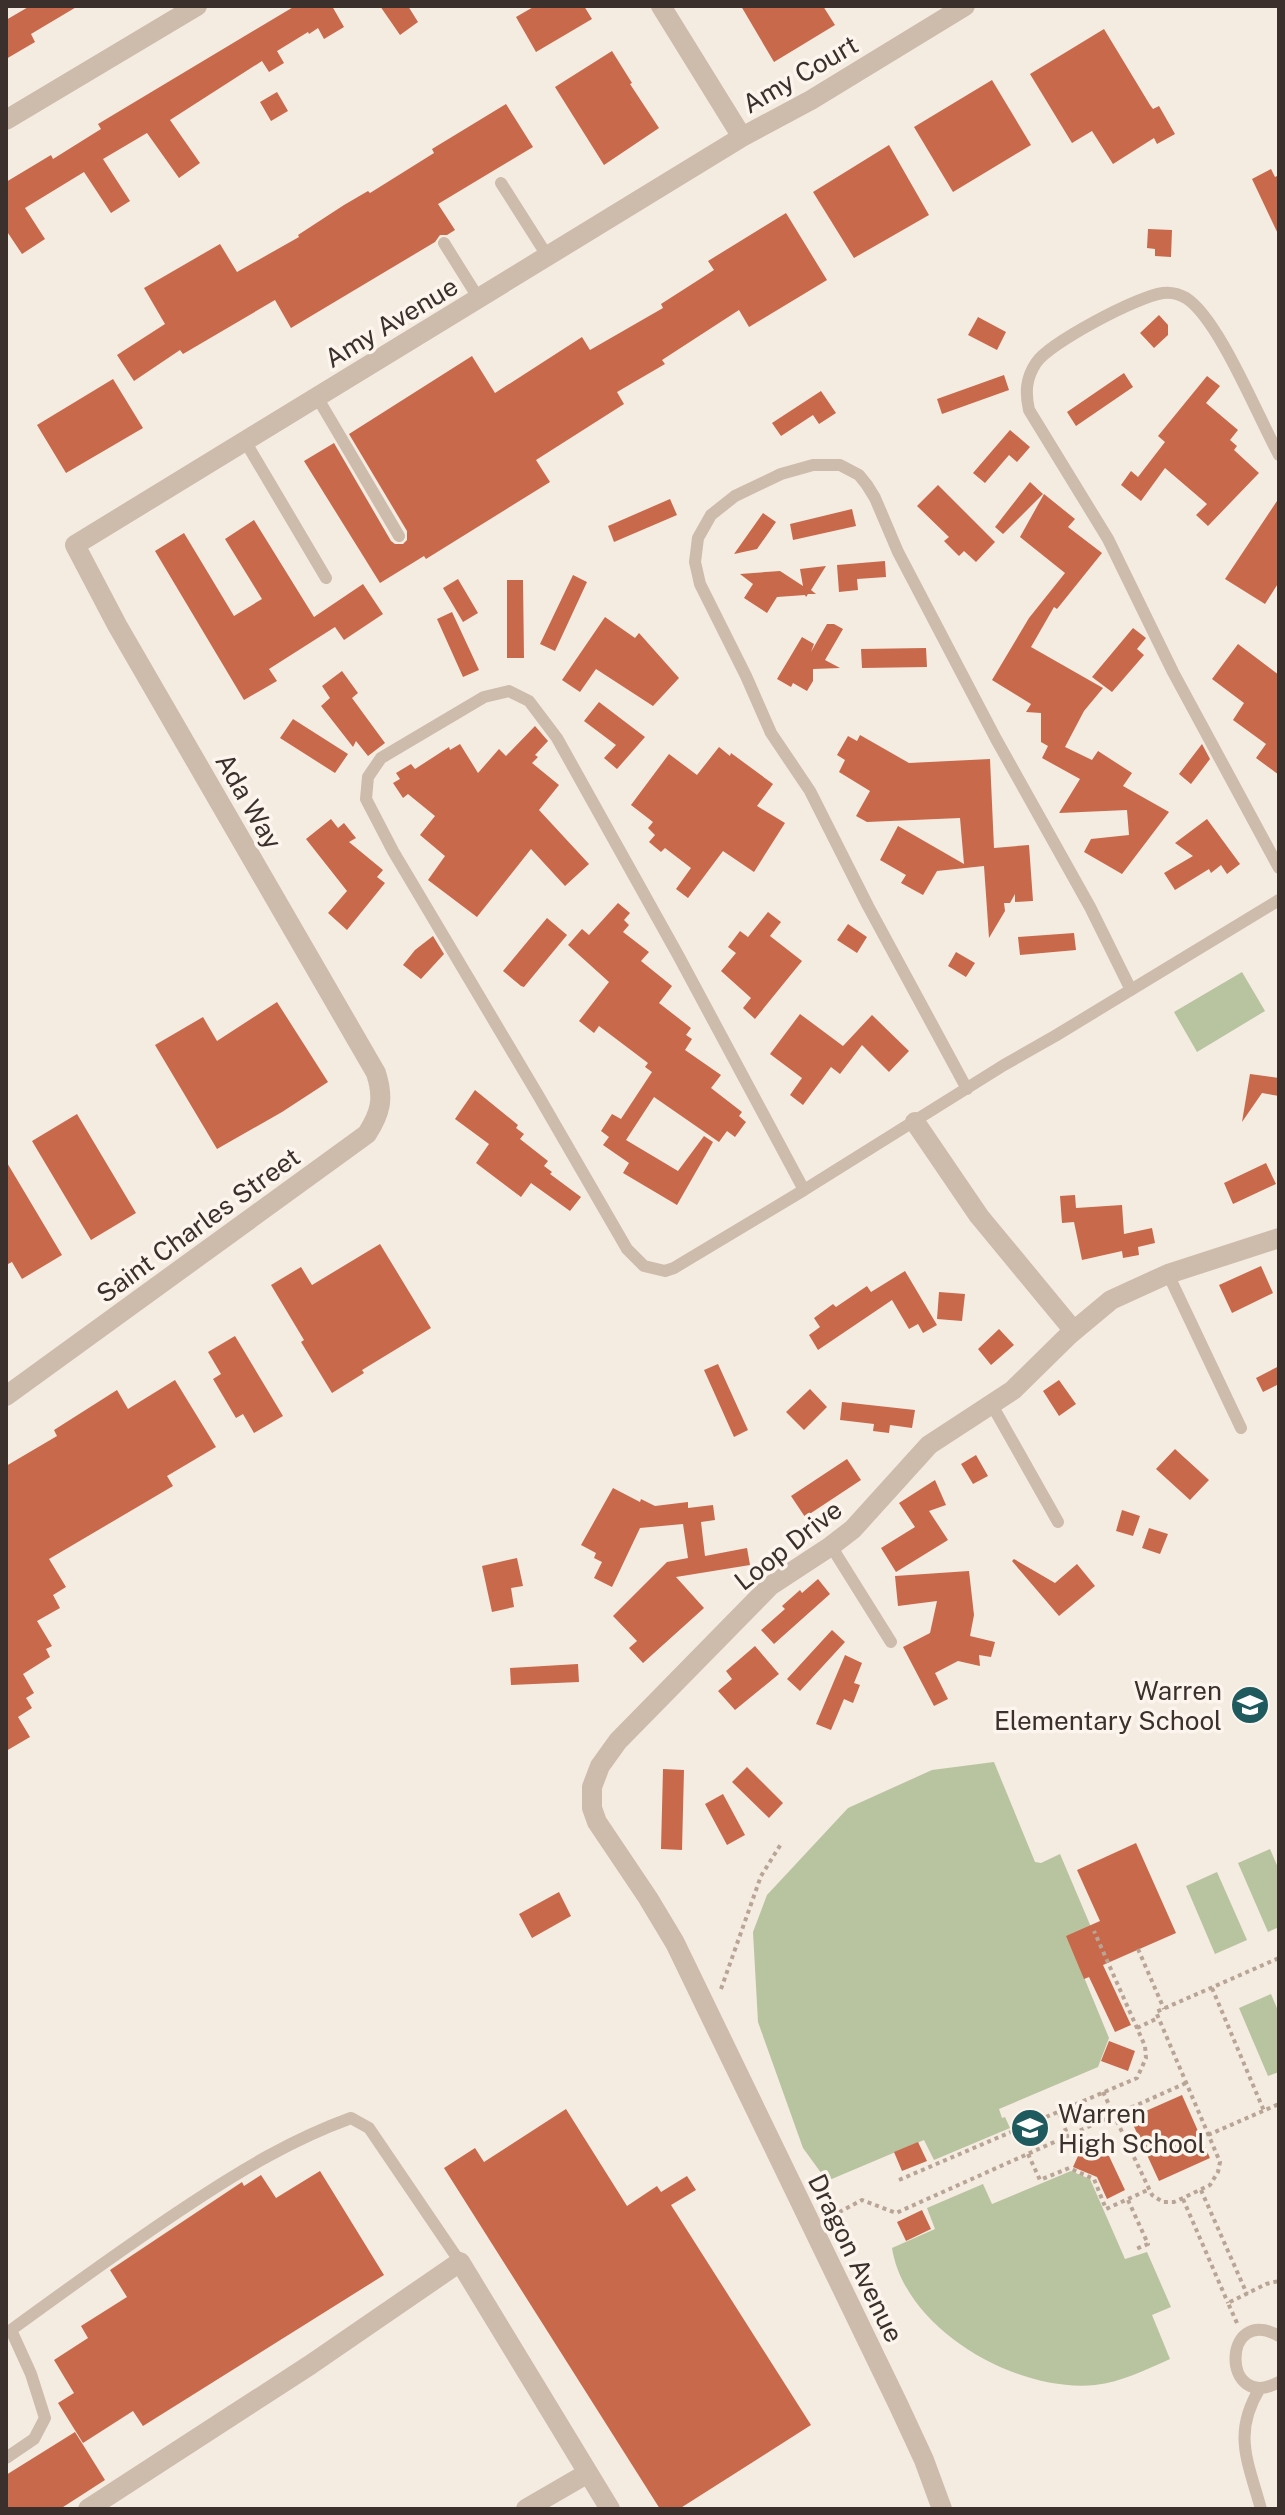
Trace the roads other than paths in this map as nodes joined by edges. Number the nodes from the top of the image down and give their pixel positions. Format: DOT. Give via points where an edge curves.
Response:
graph roads {
  1 [pos="197,6"];
  2 [pos="661,6"];
  3 [pos="965,6"];
  4 [pos="6,120"];
  5 [pos="742,137"];
  6 [pos="501,183"];
  7 [pos="444,243"];
  8 [pos="548,257"];
  9 [pos="479,299"];
  10 [pos="317,397"];
  11 [pos="245,441"];
  12 [pos="1279,455"];
  13 [pos="399,536"];
  14 [pos="79,554"];
  15 [pos="326,578"];
  16 [pos="1279,868"];
  17 [pos="1279,900"];
  18 [pos="1131,990"];
  19 [pos="376,1073"];
  20 [pos="967,1089"];
  21 [pos="915,1122"];
  22 [pos="804,1190"];
  23 [pos="1279,1238"];
  24 [pos="1168,1274"];
  25 [pos="1074,1331"];
  26 [pos="6,1396"];
  27 [pos="992,1405"];
  28 [pos="1241,1428"];
  29 [pos="1058,1522"];
  30 [pos="831,1546"];
  31 [pos="891,1642"];
  32 [pos="717,2031"];
  33 [pos="460,2262"];
  34 [pos="1279,2336"];
  35 [pos="1279,2382"];
  36 [pos="1260,2388"];
  37 [pos="6,2458"];
  38 [pos="588,2473"];
  39 [pos="89,2509"];
  40 [pos="526,2509"];
  41 [pos="610,2509"];
  42 [pos="942,2509"];
  43 [pos="1261,2509"];
  1 -- 4 [label="street"];
  2 -- 5 [label="street"];
  3 -- 5 [label="street, Amy Court"];
  5 -- 8 [label="street, Amy Avenue"];
  6 -- 8 [label="lane"];
  7 -- 9 [label="lane"];
  8 -- 9 [label="street, Amy Avenue"];
  9 -- 10 [label="street, Amy Avenue"];
  10 -- 11 [label="street, Amy Avenue"];
  10 -- 13 [label="lane"];
  11 -- 14 [label="street, Amy Avenue" via="75,545"];
  11 -- 15 [label="lane"];
  12 -- 16 [label="lane" via="1215,332 1195,305 1176,294 1143,298 1069,337 1039,359 1027,383 1029,410 1108,539"];
  14 -- 19 [label="street, Ada Way"];
  17 -- 18 [label="lane"];
  18 -- 20 [label="lane"];
  18 -- 20 [label="lane" via="859,475 840,465 813,465 735,496 711,515 698,538 695,562 700,584 771,733 810,791"];
  19 -- 26 [label="street, Saint Charles Street" via="381,1100 367,1134"];
  20 -- 21 [label="lane"];
  21 -- 22 [label="lane"];
  21 -- 25 [label="street" via="979,1216"];
  22 -- 22 [label="lane" via="681,1265 665,1271 635,1260 370,810 365,788 381,758 484,697 509,691 529,701 580,780"];
  23 -- 24 [label="street, Loop Drive"];
  24 -- 25 [label="street, Loop Drive" via="1111,1300"];
  24 -- 28 [label="lane"];
  25 -- 27 [label="street, Loop Drive"];
  27 -- 29 [label="lane"];
  27 -- 30 [label="street, Loop Drive" via="929,1445 865,1518"];
  30 -- 31 [label="lane"];
  30 -- 32 [label="street, Loop Drive" via="779,1579 731,1625 618,1741 592,1787 597,1822 662,1919"];
  32 -- 42 [label="street, Dragon Avenue" via="898,2404"];
  33 -- 37 [label="lane" via="369,2128 351,2118 314,2132 237,2173 132,2241 11,2330 45,2418 34,2439"];
  33 -- 38 [label="street"];
  33 -- 39 [label="street"];
  34 -- 36 [label="lane" via="1258,2330 1236,2347 1237,2373"];
  35 -- 36 [label="lane"];
  36 -- 43 [label="lane" via="1248,2407 1244,2447"];
  38 -- 40 [label="street"];
  38 -- 41 [label="street"];
}
